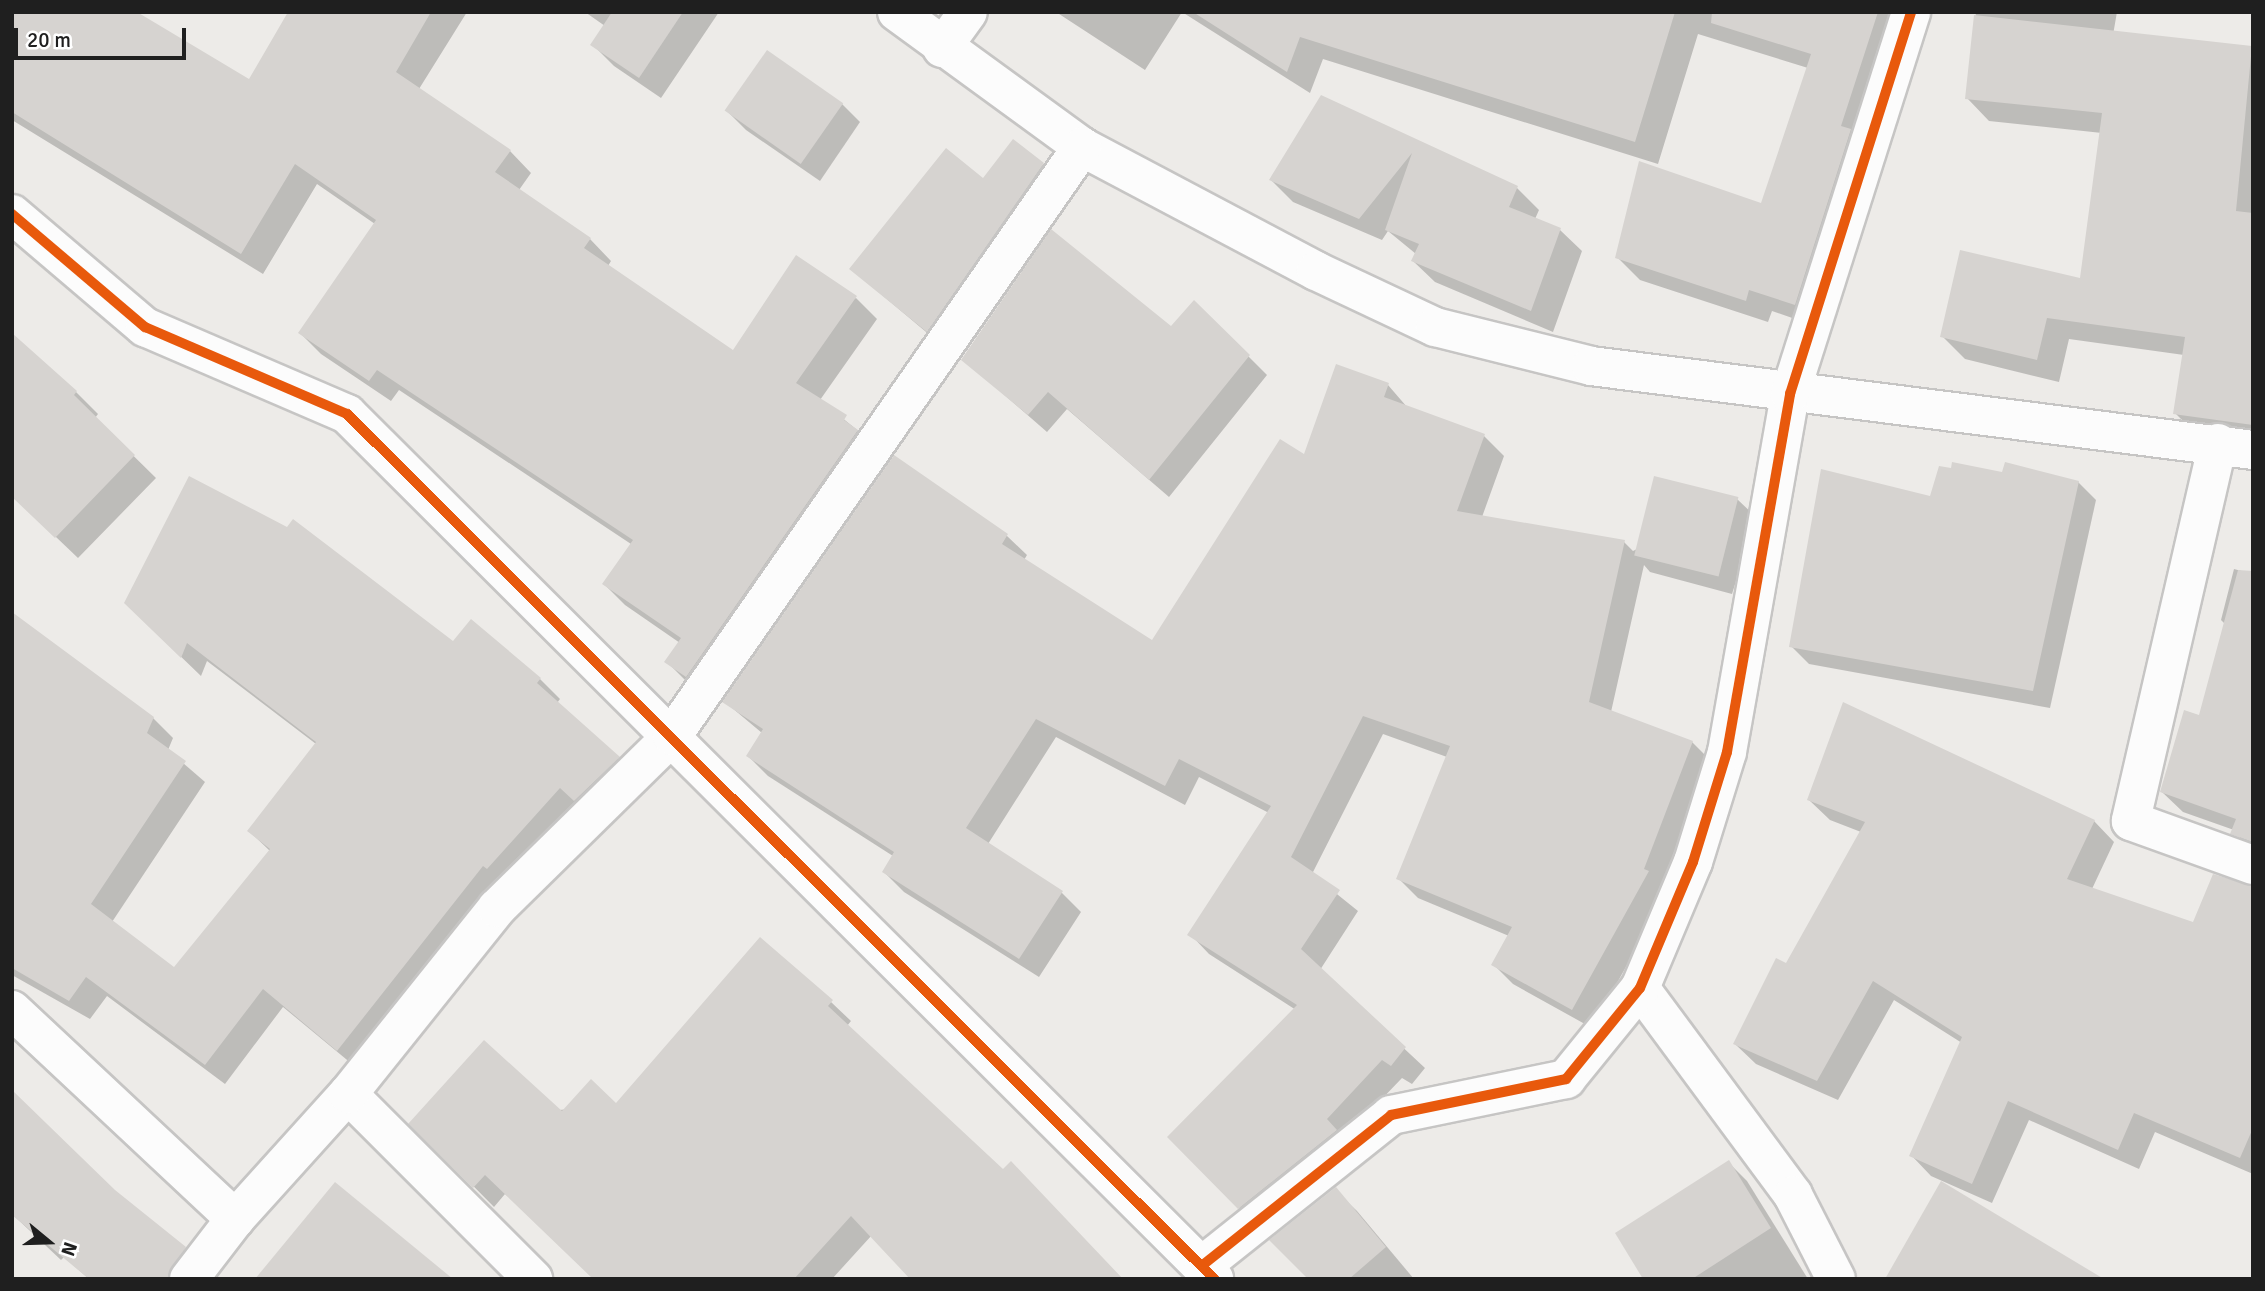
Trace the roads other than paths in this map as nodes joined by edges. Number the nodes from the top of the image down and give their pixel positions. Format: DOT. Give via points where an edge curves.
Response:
graph roads {
  1 [pos="897,12"];
  2 [pos="968,12"];
  3 [pos="1911,12"];
  4 [pos="942,48"];
  5 [pos="1082,147"];
  6 [pos="12,214"];
  7 [pos="1790,394"];
  8 [pos="2235,447"];
  9 [pos="672,736"];
  10 [pos="2253,865"];
  11 [pos="1640,988"];
  12 [pos="12,1010"];
  13 [pos="348,1094"];
  14 [pos="235,1219"];
  15 [pos="1209,1271"];
  16 [pos="190,1279"];
  17 [pos="533,1279"];
  18 [pos="1836,1279"];
  1 -- 4 [label="street"];
  2 -- 4 [label="street"];
  3 -- 7 [label="street"];
  4 -- 5 [label="street"];
  5 -- 7 [label="street" via="1316,271 1435,327 1591,366"];
  5 -- 9 [label="street"];
  6 -- 9 [label="street" via="145,327 347,414"];
  7 -- 8 [label="street"];
  7 -- 11 [label="street" via="1727,752 1693,862"];
  8 -- 10 [label="street" via="2131,821"];
  9 -- 13 [label="street" via="497,908"];
  9 -- 15 [label="street"];
  11 -- 15 [label="street" via="1566,1079 1391,1115"];
  11 -- 18 [label="street" via="1793,1195"];
  12 -- 14 [label="street"];
  13 -- 14 [label="street"];
  13 -- 17 [label="street"];
  14 -- 16 [label="street"];
}
